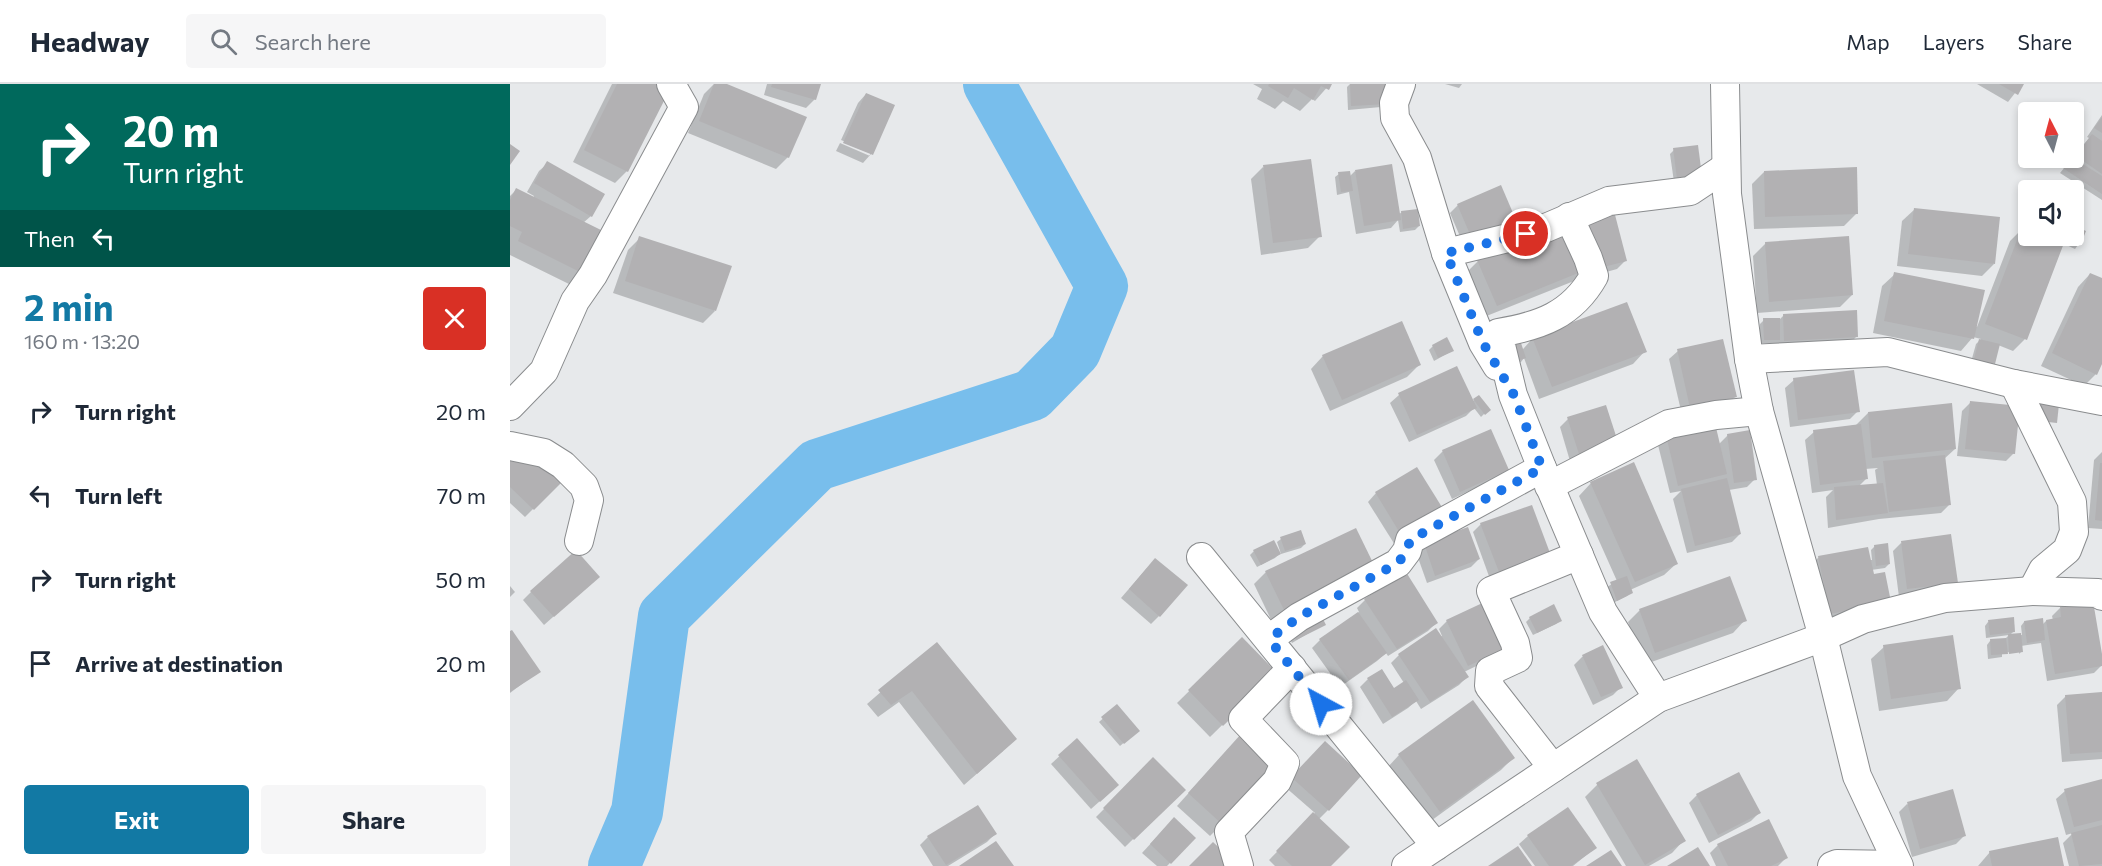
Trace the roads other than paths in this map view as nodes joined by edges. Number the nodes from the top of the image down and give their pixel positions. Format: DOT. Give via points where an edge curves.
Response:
graph roads {
  1 [pos="1725,87"];
  2 [pos="683,92"];
  3 [pos="1397,102"];
  4 [pos="1726,167"];
  5 [pos="1569,217"];
  6 [pos="1446,253"];
  7 [pos="1749,359"];
  8 [pos="2014,384"];
  9 [pos="1514,395"];
  10 [pos="2102,401"];
  11 [pos="510,406"];
  12 [pos="1759,411"];
  13 [pos="510,446"];
  14 [pos="1546,477"];
  15 [pos="579,541"];
  16 [pos="1579,555"];
  17 [pos="1201,557"];
  18 [pos="2032,591"];
  19 [pos="2102,596"];
  20 [pos="1823,637"];
  21 [pos="1272,643"];
  22 [pos="1292,668"];
  23 [pos="1658,698"];
  24 [pos="1553,768"];
  25 [pos="1436,846"];
  26 [pos="1899,865"];
  27 [pos="1239,866"];
  28 [pos="1406,866"];
  29 [pos="1832,866"];
  1 -- 4 [label="street"];
  2 -- 11 [label="street" via="593,275 575,301 544,371"];
  3 -- 6 [label="street"];
  4 -- 5 [label="street" via="1690,191 1609,201"];
  4 -- 7 [label="street"];
  5 -- 6 [label="street" via="1541,230"];
  5 -- 9 [label="street" via="1593,276 1586,290 1561,314 1528,328 1498,333"];
  6 -- 9 [label="street" via="1483,343"];
  7 -- 8 [label="street" via="1888,352"];
  7 -- 12 [label="street"];
  8 -- 10 [label="street"];
  8 -- 18 [label="street" via="2072,502 2074,532 2067,550 2043,570"];
  9 -- 14 [label="street"];
  12 -- 14 [label="street" via="1669,424"];
  12 -- 20 [label="street"];
  13 -- 15 [label="street" via="544,453 584,486 589,500"];
  14 -- 16 [label="street"];
  14 -- 21 [label="street" via="1410,540 1398,563 1292,622 1276,634"];
  16 -- 23 [label="street" via="1603,612"];
  16 -- 24 [label="street" via="1491,591 1518,658 1490,671 1490,686"];
  17 -- 21 [label="street"];
  18 -- 19 [label="street"];
  18 -- 20 [label="street" via="1945,598 1863,619"];
  20 -- 23 [label="street"];
  20 -- 26 [label="street" via="1857,776"];
  21 -- 22 [label="street"];
  22 -- 25 [label="street"];
  22 -- 27 [label="street" via="1243,719 1285,763 1277,781 1229,832"];
  23 -- 24 [label="street"];
  24 -- 25 [label="street"];
  25 -- 28 [label="street"];
  26 -- 29 [label="street"];
}
